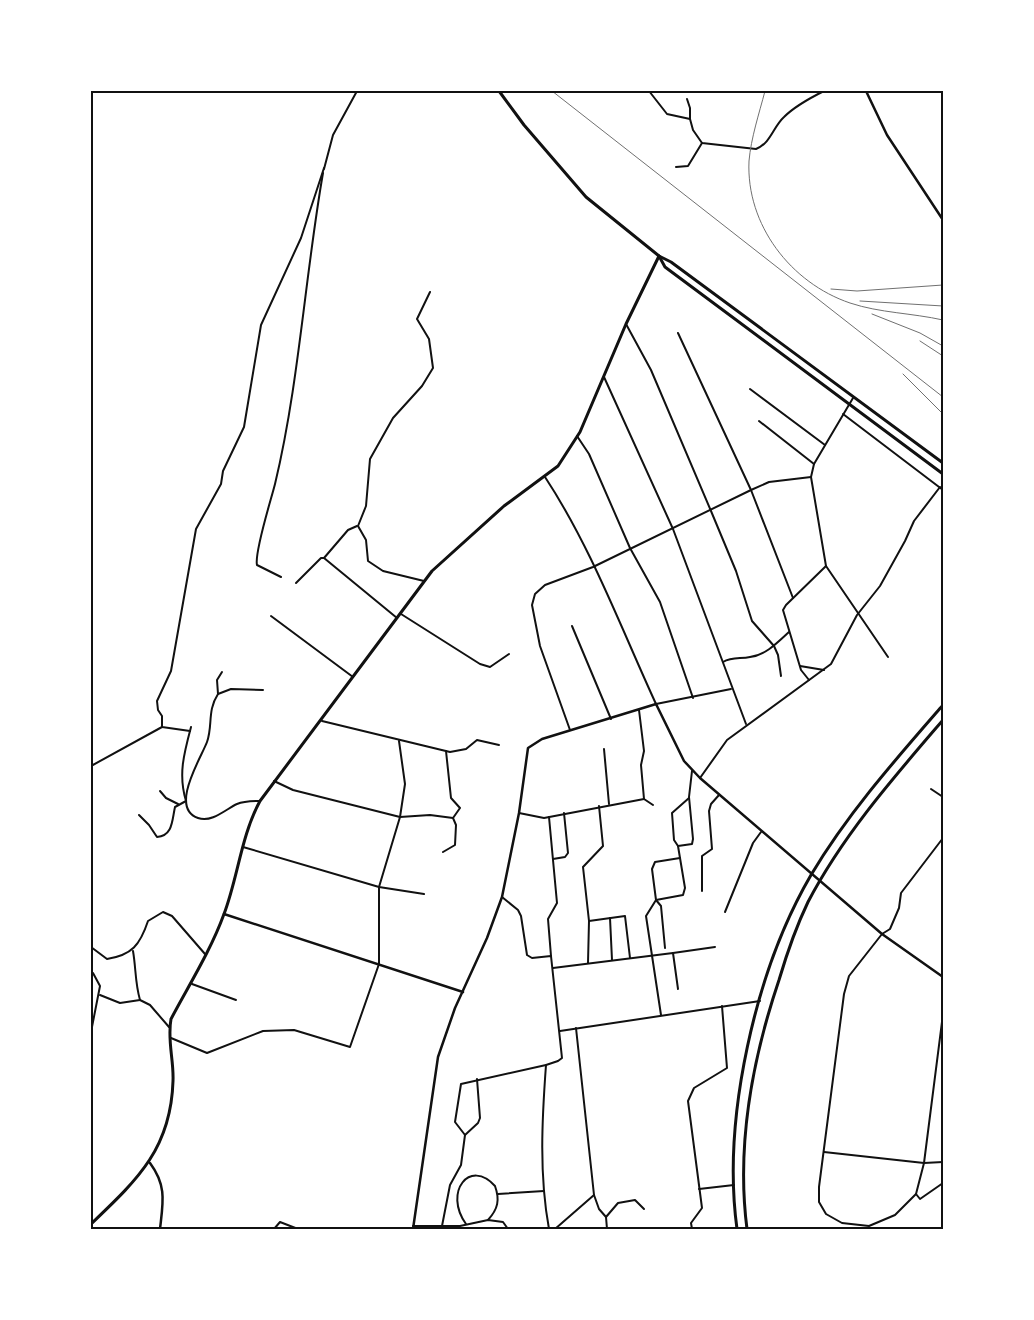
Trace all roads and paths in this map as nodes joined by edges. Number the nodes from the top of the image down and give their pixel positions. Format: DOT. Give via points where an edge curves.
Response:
graph roads {
  1 [pos="357,91"];
  2 [pos="499,91"];
  3 [pos="649,91"];
  4 [pos="824,91"];
  5 [pos="866,91"];
  6 [pos="687,99"];
  7 [pos="690,119"];
  8 [pos="702,143"];
  9 [pos="676,167"];
  10 [pos="324,168"];
  11 [pos="943,220"];
  12 [pos="659,256"];
  13 [pos="430,292"];
  14 [pos="626,324"];
  15 [pos="678,333"];
  16 [pos="604,377"];
  17 [pos="750,389"];
  18 [pos="854,398"];
  19 [pos="849,404"];
  20 [pos="843,414"];
  21 [pos="759,421"];
  22 [pos="578,436"];
  23 [pos="825,446"];
  24 [pos="943,463"];
  25 [pos="814,464"];
  26 [pos="943,474"];
  27 [pos="545,477"];
  28 [pos="811,477"];
  29 [pos="940,487"];
  30 [pos="751,490"];
  31 [pos="943,490"];
  32 [pos="711,511"];
  33 [pos="358,526"];
  34 [pos="673,529"];
  35 [pos="630,548"];
  36 [pos="324,558"];
  37 [pos="593,566"];
  38 [pos="826,566"];
  39 [pos="281,577"];
  40 [pos="424,581"];
  41 [pos="296,583"];
  42 [pos="793,598"];
  43 [pos="400,614"];
  44 [pos="857,615"];
  45 [pos="271,616"];
  46 [pos="397,618"];
  47 [pos="572,626"];
  48 [pos="790,632"];
  49 [pos="774,646"];
  50 [pos="509,654"];
  51 [pos="888,657"];
  52 [pos="722,662"];
  53 [pos="800,666"];
  54 [pos="824,670"];
  55 [pos="222,672"];
  56 [pos="780,676"];
  57 [pos="353,677"];
  58 [pos="809,680"];
  59 [pos="732,689"];
  60 [pos="263,690"];
  61 [pos="218,694"];
  62 [pos="693,698"];
  63 [pos="656,704"];
  64 [pos="943,705"];
  65 [pos="639,710"];
  66 [pos="611,719"];
  67 [pos="943,720"];
  68 [pos="322,721"];
  69 [pos="746,725"];
  70 [pos="162,727"];
  71 [pos="570,730"];
  72 [pos="399,741"];
  73 [pos="499,745"];
  74 [pos="604,749"];
  75 [pos="446,751"];
  76 [pos="91,766"];
  77 [pos="692,771"];
  78 [pos="700,778"];
  79 [pos="274,781"];
  80 [pos="932,789"];
  81 [pos="160,791"];
  82 [pos="719,795"];
  83 [pos="689,797"];
  84 [pos="943,797"];
  85 [pos="644,799"];
  86 [pos="186,801"];
  87 [pos="260,801"];
  88 [pos="179,804"];
  89 [pos="609,804"];
  90 [pos="653,805"];
  91 [pos="599,806"];
  92 [pos="519,813"];
  93 [pos="564,813"];
  94 [pos="139,815"];
  95 [pos="400,817"];
  96 [pos="549,817"];
  97 [pos="453,818"];
  98 [pos="761,832"];
  99 [pos="943,838"];
  100 [pos="678,846"];
  101 [pos="243,847"];
  102 [pos="443,852"];
  103 [pos="680,858"];
  104 [pos="553,859"];
  105 [pos="811,875"];
  106 [pos="819,882"];
  107 [pos="379,887"];
  108 [pos="702,891"];
  109 [pos="424,894"];
  110 [pos="502,897"];
  111 [pos="656,900"];
  112 [pos="725,912"];
  113 [pos="224,914"];
  114 [pos="610,918"];
  115 [pos="589,920"];
  116 [pos="943,922"];
  117 [pos="943,927"];
  118 [pos="882,934"];
  119 [pos="715,947"];
  120 [pos="91,948"];
  121 [pos="665,948"];
  122 [pos="133,951"];
  123 [pos="673,953"];
  124 [pos="205,954"];
  125 [pos="652,954"];
  126 [pos="552,956"];
  127 [pos="630,958"];
  128 [pos="612,960"];
  129 [pos="588,963"];
  130 [pos="380,964"];
  131 [pos="553,968"];
  132 [pos="93,973"];
  133 [pos="943,976"];
  134 [pos="189,984"];
  135 [pos="678,989"];
  136 [pos="463,992"];
  137 [pos="100,995"];
  138 [pos="140,1000"];
  139 [pos="236,1000"];
  140 [pos="760,1001"];
  141 [pos="722,1006"];
  142 [pos="943,1014"];
  143 [pos="661,1015"];
  144 [pos="93,1016"];
  145 [pos="170,1028"];
  146 [pos="576,1028"];
  147 [pos="560,1031"];
  148 [pos="91,1032"];
  149 [pos="169,1037"];
  150 [pos="938,1044"];
  151 [pos="943,1045"];
  152 [pos="546,1065"];
  153 [pos="477,1079"];
  154 [pos="465,1135"];
  155 [pos="824,1152"];
  156 [pos="943,1162"];
  157 [pos="150,1163"];
  158 [pos="924,1163"];
  159 [pos="943,1183"];
  160 [pos="734,1185"];
  161 [pos="699,1189"];
  162 [pos="544,1191"];
  163 [pos="498,1194"];
  164 [pos="916,1194"];
  165 [pos="594,1195"];
  166 [pos="644,1209"];
  167 [pos="606,1217"];
  168 [pos="488,1220"];
  169 [pos="91,1224"];
  170 [pos="466,1224"];
  171 [pos="442,1226"];
  172 [pos="413,1227"];
  173 [pos="460,1227"];
  174 [pos="160,1229"];
  175 [pos="274,1229"];
  176 [pos="298,1229"];
  177 [pos="508,1229"];
  178 [pos="549,1229"];
  179 [pos="555,1229"];
  180 [pos="608,1229"];
  181 [pos="692,1229"];
  182 [pos="737,1229"];
  183 [pos="748,1229"];
  1 -- 10 [label="street" via="333,135"];
  2 -- 12 [label="main road" via="586,198"];
  3 -- 7 [label="street" via="668,114"];
  4 -- 8 [label="street" via="783,118 764,146 756,150"];
  5 -- 11 [label="street" via="887,135"];
  6 -- 7 [label="street"];
  7 -- 8 [label="street"];
  8 -- 9 [label="street" via="688,166"];
  10 -- 39 [label="street" via="282,456 255,556 257,565"];
  10 -- 70 [label="street" via="301,238 261,325 244,427 223,471 221,484 196,529 171,671 156,701"];
  12 -- 14 [label="main road"];
  12 -- 18 [label="main road"];
  12 -- 19 [label="main road" via="665,266"];
  13 -- 33 [label="street" via="417,320 429,339 433,368 422,386 393,418 370,460 366,506"];
  14 -- 16 [label="main road"];
  14 -- 32 [label="street" via="651,370"];
  15 -- 30 [label="street"];
  16 -- 22 [label="main road"];
  16 -- 34 [label="street"];
  17 -- 23 [label="street"];
  18 -- 19 [label="street"];
  18 -- 24 [label="main road"];
  19 -- 20 [label="street"];
  19 -- 26 [label="main road"];
  20 -- 23 [label="street"];
  20 -- 29 [label="street"];
  21 -- 25 [label="street"];
  22 -- 27 [label="main road" via="558,466"];
  22 -- 35 [label="street"];
  23 -- 25 [label="street"];
  25 -- 28 [label="street"];
  27 -- 37 [label="street" via="561,500"];
  27 -- 40 [label="main road" via="504,506"];
  28 -- 30 [label="street" via="769,482"];
  28 -- 38 [label="street"];
  29 -- 31 [label="street"];
  29 -- 44 [label="street" via="914,520 880,586"];
  30 -- 32 [label="street"];
  30 -- 42 [label="street"];
  32 -- 34 [label="street"];
  32 -- 49 [label="street" via="752,621"];
  33 -- 36 [label="street" via="348,530"];
  33 -- 40 [label="street" via="366,540 368,561 383,571"];
  34 -- 35 [label="street"];
  34 -- 52 [label="street"];
  35 -- 37 [label="street"];
  35 -- 62 [label="street" via="660,602"];
  36 -- 41 [label="street"];
  36 -- 46 [label="street"];
  37 -- 63 [label="street"];
  37 -- 71 [label="street" via="545,585 536,594 532,605 540,646"];
  38 -- 42 [label="street"];
  38 -- 44 [label="street"];
  40 -- 43 [label="main road"];
  42 -- 48 [label="street" via="784,610"];
  43 -- 46 [label="main road"];
  43 -- 50 [label="street" via="480,664 490,667"];
  44 -- 51 [label="street"];
  44 -- 54 [label="street" via="831,664"];
  45 -- 57 [label="street"];
  46 -- 57 [label="main road"];
  47 -- 66 [label="street"];
  48 -- 49 [label="street"];
  48 -- 53 [label="street"];
  49 -- 52 [label="street" via="759,655"];
  49 -- 56 [label="street"];
  52 -- 59 [label="street"];
  53 -- 54 [label="street"];
  53 -- 58 [label="street"];
  54 -- 58 [label="street"];
  55 -- 61 [label="street" via="217,680"];
  57 -- 68 [label="main road"];
  58 -- 69 [label="street"];
  59 -- 62 [label="street"];
  59 -- 69 [label="street"];
  60 -- 61 [label="street" via="231,689"];
  61 -- 86 [label="street" via="211,707 207,742 195,765"];
  62 -- 63 [label="street"];
  63 -- 65 [label="street"];
  63 -- 77 [label="street" via="678,751"];
  64 -- 105 [label="main road" via="843,827"];
  65 -- 66 [label="street"];
  65 -- 85 [label="street" via="644,751 641,765"];
  66 -- 71 [label="street"];
  67 -- 106 [label="main road" via="857,826"];
  68 -- 72 [label="street"];
  68 -- 79 [label="main road"];
  69 -- 78 [label="street" via="727,740"];
  70 -- 76 [label="street"];
  70 -- 86 [label="street" via="191,729 183,751 181,786"];
  71 -- 92 [label="street" via="542,739 528,748"];
  72 -- 75 [label="street"];
  72 -- 95 [label="street" via="405,784"];
  73 -- 75 [label="street" via="477,740 466,749"];
  74 -- 89 [label="street"];
  75 -- 97 [label="street" via="451,798 460,808"];
  77 -- 78 [label="street"];
  77 -- 83 [label="street"];
  78 -- 82 [label="street"];
  79 -- 87 [label="main road"];
  79 -- 95 [label="street" via="294,790"];
  80 -- 84 [label="street"];
  81 -- 88 [label="street"];
  82 -- 98 [label="street"];
  82 -- 108 [label="street" via="710,808 712,849 702,856"];
  83 -- 100 [label="street" via="672,813 674,840"];
  83 -- 100 [label="street" via="692,844"];
  85 -- 89 [label="street"];
  85 -- 90 [label="street"];
  86 -- 87 [label="street" via="193,815 209,819 238,803"];
  86 -- 88 [label="street"];
  87 -- 101 [label="main road"];
  88 -- 94 [label="street" via="175,807 172,827 163,837 155,836"];
  89 -- 91 [label="street"];
  91 -- 93 [label="street"];
  91 -- 115 [label="street" via="603,846 583,867"];
  92 -- 96 [label="street"];
  92 -- 110 [label="street"];
  93 -- 96 [label="street"];
  93 -- 104 [label="street" via="568,853 565,857"];
  95 -- 97 [label="street" via="430,815"];
  95 -- 107 [label="street"];
  96 -- 104 [label="street"];
  97 -- 102 [label="street" via="455,845"];
  98 -- 105 [label="street"];
  98 -- 112 [label="street" via="753,843"];
  99 -- 118 [label="street" via="901,893 894,922 890,930"];
  100 -- 103 [label="street"];
  101 -- 107 [label="street"];
  101 -- 113 [label="main road"];
  103 -- 111 [label="street" via="655,862 652,869"];
  103 -- 111 [label="street" via="685,888 682,895"];
  104 -- 126 [label="street" via="557,903 548,919"];
  105 -- 106 [label="street"];
  105 -- 140 [label="main road" via="780,941"];
  106 -- 118 [label="street"];
  106 -- 183 [label="main road" via="790,945 757,1056 746,1111 743,1155"];
  107 -- 109 [label="street"];
  107 -- 130 [label="street"];
  110 -- 126 [label="street" via="521,916 527,955 532,958"];
  110 -- 136 [label="street"];
  111 -- 121 [label="street" via="661,906"];
  111 -- 125 [label="street" via="646,916"];
  113 -- 124 [label="main road"];
  113 -- 130 [label="street"];
  114 -- 115 [label="street"];
  114 -- 127 [label="street" via="625,916"];
  114 -- 128 [label="street"];
  115 -- 129 [label="street"];
  116 -- 117 [label="street"];
  118 -- 133 [label="street"];
  118 -- 155 [label="street" via="849,976 844,994"];
  119 -- 123 [label="street"];
  120 -- 122 [label="street" via="107,959"];
  122 -- 124 [label="street" via="148,921 163,912 178,922"];
  122 -- 138 [label="street"];
  123 -- 125 [label="street"];
  123 -- 135 [label="street"];
  124 -- 134 [label="main road"];
  125 -- 127 [label="street"];
  125 -- 143 [label="street"];
  126 -- 131 [label="street"];
  127 -- 128 [label="street"];
  128 -- 129 [label="street"];
  129 -- 131 [label="street"];
  130 -- 136 [label="street"];
  130 -- 149 [label="street" via="350,1047 294,1030 263,1031 207,1054"];
  131 -- 147 [label="street"];
  132 -- 137 [label="street" via="100,986"];
  134 -- 139 [label="street"];
  134 -- 145 [label="main road" via="171,1019"];
  136 -- 172 [label="street" via="434,1074"];
  137 -- 138 [label="street" via="120,1003"];
  137 -- 144 [label="street"];
  138 -- 145 [label="street" via="150,1005"];
  140 -- 141 [label="street"];
  140 -- 160 [label="main road" via="736,1110 732,1156"];
  141 -- 143 [label="street"];
  141 -- 161 [label="street" via="727,1068 694,1088 688,1101"];
  142 -- 150 [label="street"];
  143 -- 146 [label="street"];
  144 -- 148 [label="street"];
  145 -- 149 [label="main road"];
  146 -- 147 [label="street"];
  146 -- 165 [label="street"];
  147 -- 152 [label="street" via="561,1060"];
  149 -- 157 [label="main road" via="174,1068 170,1106"];
  150 -- 151 [label="street"];
  150 -- 158 [label="street"];
  152 -- 153 [label="street"];
  152 -- 162 [label="street" via="542,1120"];
  153 -- 154 [label="street" via="480,1118"];
  153 -- 154 [label="street" via="464,1082 459,1088 455,1122"];
  154 -- 171 [label="street" via="462,1165 450,1185"];
  155 -- 158 [label="street"];
  155 -- 164 [label="street" via="819,1202 826,1214 842,1223 868,1226 895,1215"];
  156 -- 158 [label="street"];
  157 -- 169 [label="main road"];
  157 -- 174 [label="street" via="159,1174 163,1188"];
  158 -- 164 [label="street"];
  159 -- 164 [label="street" via="920,1199"];
  160 -- 161 [label="street"];
  160 -- 182 [label="main road"];
  161 -- 181 [label="street" via="702,1208 691,1222"];
  162 -- 163 [label="street"];
  162 -- 178 [label="street"];
  163 -- 168 [label="street" via="497,1208"];
  163 -- 170 [label="street" via="491,1182 482,1177 470,1178 460,1184 456,1205"];
  165 -- 167 [label="street"];
  165 -- 179 [label="street"];
  166 -- 167 [label="street" via="635,1200 618,1203"];
  167 -- 180 [label="street"];
  168 -- 170 [label="street"];
  168 -- 177 [label="street" via="503,1222"];
  170 -- 173 [label="street"];
  171 -- 172 [label="street"];
  171 -- 173 [label="street"];
  175 -- 176 [label="street" via="280,1222"];
}
